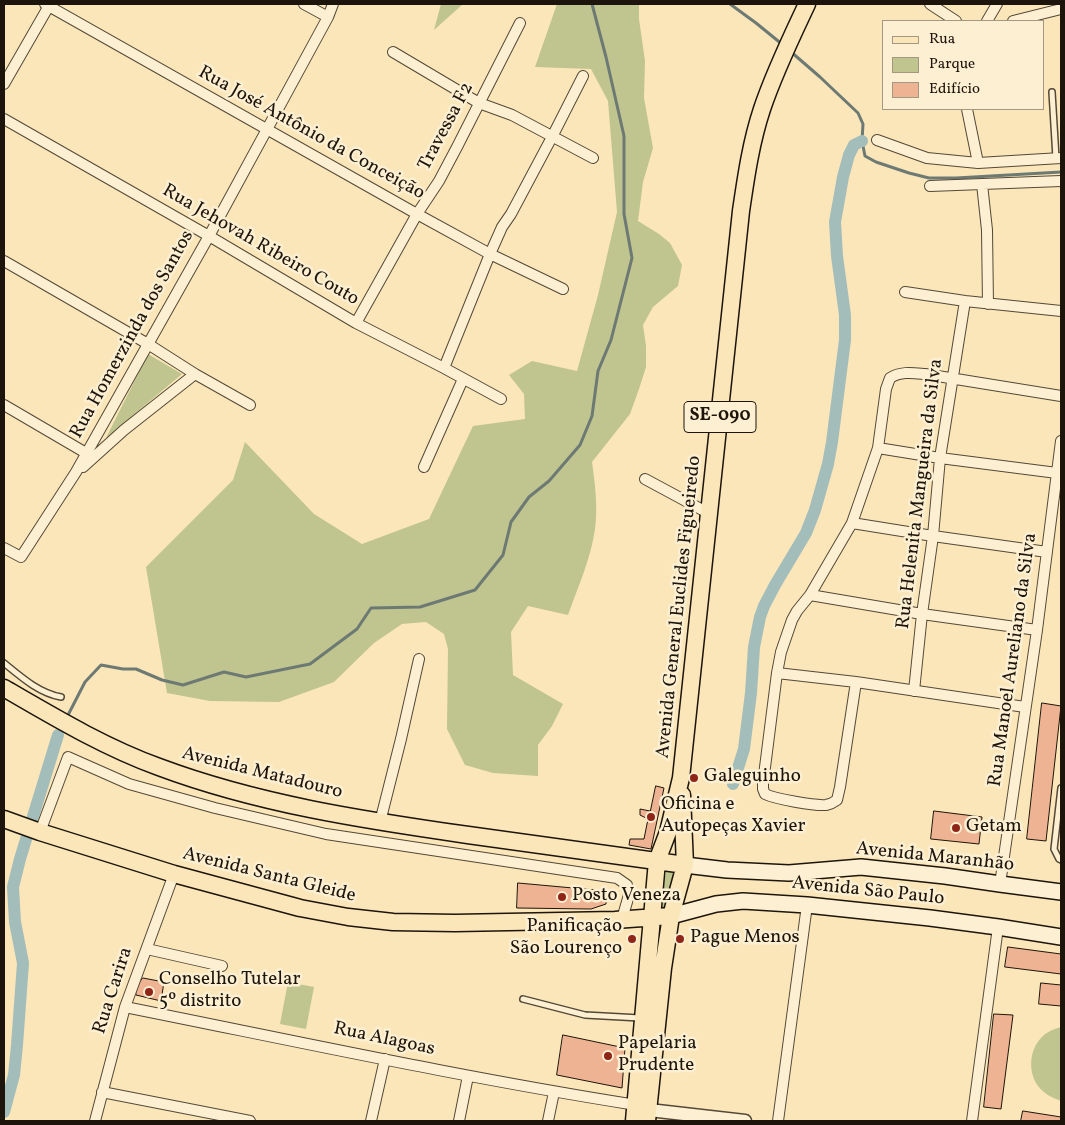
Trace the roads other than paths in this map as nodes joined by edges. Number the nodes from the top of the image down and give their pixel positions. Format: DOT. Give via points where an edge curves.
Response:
graph roads {
  1 [pos="48,4"];
  2 [pos="304,4"];
  3 [pos="333,4"];
  4 [pos="930,4"];
  5 [pos="997,4"];
  6 [pos="805,9"];
  7 [pos="1061,9"];
  8 [pos="328,17"];
  9 [pos="954,20"];
  10 [pos="988,20"];
  11 [pos="1017,20"];
  12 [pos="520,23"];
  13 [pos="393,52"];
  14 [pos="583,76"];
  15 [pos="4,84"];
  16 [pos="1052,92"];
  17 [pos="479,103"];
  18 [pos="967,110"];
  19 [pos="4,119"];
  20 [pos="266,129"];
  21 [pos="552,137"];
  22 [pos="877,140"];
  23 [pos="593,158"];
  24 [pos="1059,158"];
  25 [pos="978,163"];
  26 [pos="1061,181"];
  27 [pos="982,184"];
  28 [pos="930,186"];
  29 [pos="417,214"];
  30 [pos="209,236"];
  31 [pos="490,254"];
  32 [pos="4,261"];
  33 [pos="563,289"];
  34 [pos="905,292"];
  35 [pos="965,302"];
  36 [pos="988,304"];
  37 [pos="1061,311"];
  38 [pos="356,323"];
  39 [pos="148,344"];
  40 [pos="444,368"];
  41 [pos="195,374"];
  42 [pos="463,379"];
  43 [pos="953,380"];
  44 [pos="1061,396"];
  45 [pos="501,399"];
  46 [pos="4,405"];
  47 [pos="250,405"];
  48 [pos="1061,441"];
  49 [pos="878,448"];
  50 [pos="86,454"];
  51 [pos="940,458"];
  52 [pos="424,467"];
  53 [pos="76,472"];
  54 [pos="1057,473"];
  55 [pos="645,479"];
  56 [pos="710,514"];
  57 [pos="852,523"];
  58 [pos="933,536"];
  59 [pos="4,548"];
  60 [pos="1047,552"];
  61 [pos="810,594"];
  62 [pos="922,614"];
  63 [pos="1036,630"];
  64 [pos="419,659"];
  65 [pos="4,663"];
  66 [pos="776,673"];
  67 [pos="856,682"];
  68 [pos="4,688"];
  69 [pos="914,691"];
  70 [pos="61,697"];
  71 [pos="1025,707"];
  72 [pos="682,778"];
  73 [pos="1061,788"];
  74 [pos="7,820"];
  75 [pos="380,822"];
  76 [pos="39,831"];
  77 [pos="1061,860"];
  78 [pos="657,861"];
  79 [pos="685,865"];
  80 [pos="174,874"];
  81 [pos="1000,884"];
  82 [pos="1061,892"];
  83 [pos="807,905"];
  84 [pos="671,916"];
  85 [pos="653,917"];
  86 [pos="622,919"];
  87 [pos="998,927"];
  88 [pos="1061,937"];
  89 [pos="147,949"];
  90 [pos="222,966"];
  91 [pos="523,999"];
  92 [pos="125,1007"];
  93 [pos="643,1019"];
  94 [pos="385,1059"];
  95 [pos="468,1076"];
  96 [pos="102,1092"];
  97 [pos="554,1092"];
  98 [pos="641,1114"];
  99 [pos="95,1121"];
  100 [pos="250,1121"];
  101 [pos="371,1121"];
  102 [pos="459,1121"];
  103 [pos="548,1121"];
  104 [pos="745,1121"];
  105 [pos="778,1121"];
  106 [pos="972,1121"];
  1 -- 15 [label="street"];
  1 -- 20 [label="street, Rua José Antônio da Conceição"];
  2 -- 8 [label="street"];
  3 -- 8 [label="street, Rua Homerzinda dos Santos"];
  4 -- 9 [label="street"];
  5 -- 10 [label="street"];
  6 -- 56 [label="main road, Avenida General Euclides Figueiredo / SE-090" via="762,109 747,171"];
  7 -- 11 [label="street"];
  8 -- 20 [label="street, Rua Homerzinda dos Santos"];
  12 -- 17 [label="street, Travessa F2"];
  13 -- 17 [label="street"];
  14 -- 21 [label="street"];
  16 -- 24 [label="lane"];
  17 -- 21 [label="street" via="512,115"];
  17 -- 29 [label="street, Travessa F2" via="439,181"];
  18 -- 25 [label="street"];
  19 -- 30 [label="street, Rua Jehovah Ribeiro Couto"];
  20 -- 29 [label="street, Rua José Antônio da Conceição"];
  20 -- 30 [label="street, Rua Homerzinda dos Santos"];
  21 -- 23 [label="street"];
  21 -- 31 [label="street"];
  22 -- 25 [label="street" via="927,158"];
  24 -- 25 [label="street"];
  26 -- 27 [label="street"];
  27 -- 28 [label="street"];
  27 -- 36 [label="street" via="987,230"];
  29 -- 31 [label="street, Rua José Antônio da Conceição"];
  29 -- 38 [label="street, Travessa F2"];
  30 -- 38 [label="street, Rua Jehovah Ribeiro Couto"];
  30 -- 39 [label="street, Rua Homerzinda dos Santos"];
  31 -- 33 [label="street, Rua José Antônio da Conceição"];
  31 -- 40 [label="street"];
  32 -- 39 [label="street"];
  34 -- 35 [label="street"];
  35 -- 36 [label="street"];
  35 -- 43 [label="street, Rua Helenita Mangueira da Silva"];
  36 -- 37 [label="street"];
  38 -- 40 [label="street, Rua Jehovah Ribeiro Couto"];
  39 -- 41 [label="street"];
  39 -- 50 [label="street, Rua Homerzinda dos Santos"];
  40 -- 42 [label="street, Rua Jehovah Ribeiro Couto"];
  41 -- 47 [label="street"];
  41 -- 53 [label="street, Rua Homerzinda dos Santos"];
  42 -- 45 [label="street, Rua Jehovah Ribeiro Couto"];
  42 -- 52 [label="street"];
  43 -- 44 [label="street"];
  43 -- 49 [label="street" via="911,373 890,378"];
  43 -- 51 [label="street, Rua Helenita Mangueira da Silva"];
  46 -- 50 [label="street"];
  48 -- 54 [label="street, Rua Manoel Aureliano da Silva"];
  49 -- 51 [label="street"];
  49 -- 57 [label="street"];
  50 -- 53 [label="street, Rua Homerzinda dos Santos"];
  51 -- 54 [label="street"];
  51 -- 58 [label="street, Rua Helenita Mangueira da Silva"];
  53 -- 59 [label="street, Rua Homerzinda dos Santos" via="20,557"];
  54 -- 60 [label="street, Rua Manoel Aureliano da Silva"];
  55 -- 56 [label="street"];
  56 -- 72 [label="main road, Avenida General Euclides Figueiredo / SE-090"];
  57 -- 58 [label="street"];
  57 -- 61 [label="street"];
  58 -- 60 [label="street"];
  58 -- 62 [label="street, Rua Helenita Mangueira da Silva"];
  60 -- 63 [label="street, Rua Manoel Aureliano da Silva"];
  61 -- 62 [label="street"];
  61 -- 66 [label="street" via="792,620"];
  62 -- 63 [label="street"];
  62 -- 69 [label="street, Rua Helenita Mangueira da Silva"];
  63 -- 71 [label="street, Rua Manoel Aureliano da Silva"];
  64 -- 75 [label="street"];
  65 -- 70 [label="lane" via="27,682"];
  66 -- 67 [label="street"];
  66 -- 67 [label="street" via="762,784 764,792 778,798 822,805 838,798"];
  67 -- 69 [label="street"];
  68 -- 75 [label="main road, Avenida Matadouro" via="83,733 158,767 219,788"];
  69 -- 71 [label="street"];
  71 -- 81 [label="street, Rua Manoel Aureliano da Silva"];
  72 -- 78 [label="main road, Avenida General Euclides Figueiredo / SE-090"];
  72 -- 79 [label="main road, Avenida General Euclides Figueiredo / SE-090"];
  73 -- 77 [label="lane" via="1054,848"];
  74 -- 76 [label="main road, Avenida Santa Gleide"];
  75 -- 78 [label="main road, Avenida Matadouro"];
  76 -- 80 [label="main road, Avenida Santa Gleide"];
  76 -- 86 [label="street" via="68,757 129,784 326,834 617,878 627,885 629,895"];
  78 -- 79 [label="main road, Avenida Matadouro"];
  78 -- 85 [label="main road, SE-090"];
  79 -- 81 [label="main road, Avenida Maranhão" via="789,873 861,867"];
  79 -- 84 [label="main road, SE-090"];
  80 -- 86 [label="main road, Avenida Santa Gleide" via="300,908 392,922"];
  80 -- 89 [label="street, Rua Carira"];
  81 -- 82 [label="main road, Avenida Maranhão"];
  83 -- 84 [label="main road, Avenida São Paulo" via="728,902"];
  83 -- 87 [label="main road, Avenida São Paulo"];
  83 -- 105 [label="street"];
  84 -- 85 [label="main road, Avenida Santa Gleide"];
  84 -- 98 [label="main road, SE-090"];
  85 -- 86 [label="main road, Avenida Santa Gleide"];
  85 -- 93 [label="main road, SE-090"];
  87 -- 88 [label="main road, Avenida São Paulo"];
  87 -- 106 [label="street"];
  89 -- 90 [label="street"];
  89 -- 92 [label="street, Rua Carira"];
  91 -- 93 [label="lane" via="586,1015"];
  92 -- 94 [label="street, Rua Alagoas"];
  92 -- 96 [label="street, Rua Carira"];
  93 -- 98 [label="main road, SE-090"];
  94 -- 95 [label="street, Rua Alagoas"];
  94 -- 101 [label="street"];
  95 -- 97 [label="street, Rua Alagoas"];
  95 -- 102 [label="street"];
  96 -- 99 [label="street, Rua Carira"];
  96 -- 100 [label="street"];
  97 -- 98 [label="street, Rua Alagoas"];
  97 -- 103 [label="street"];
  98 -- 104 [label="street, Rua Alagoas"];
}
